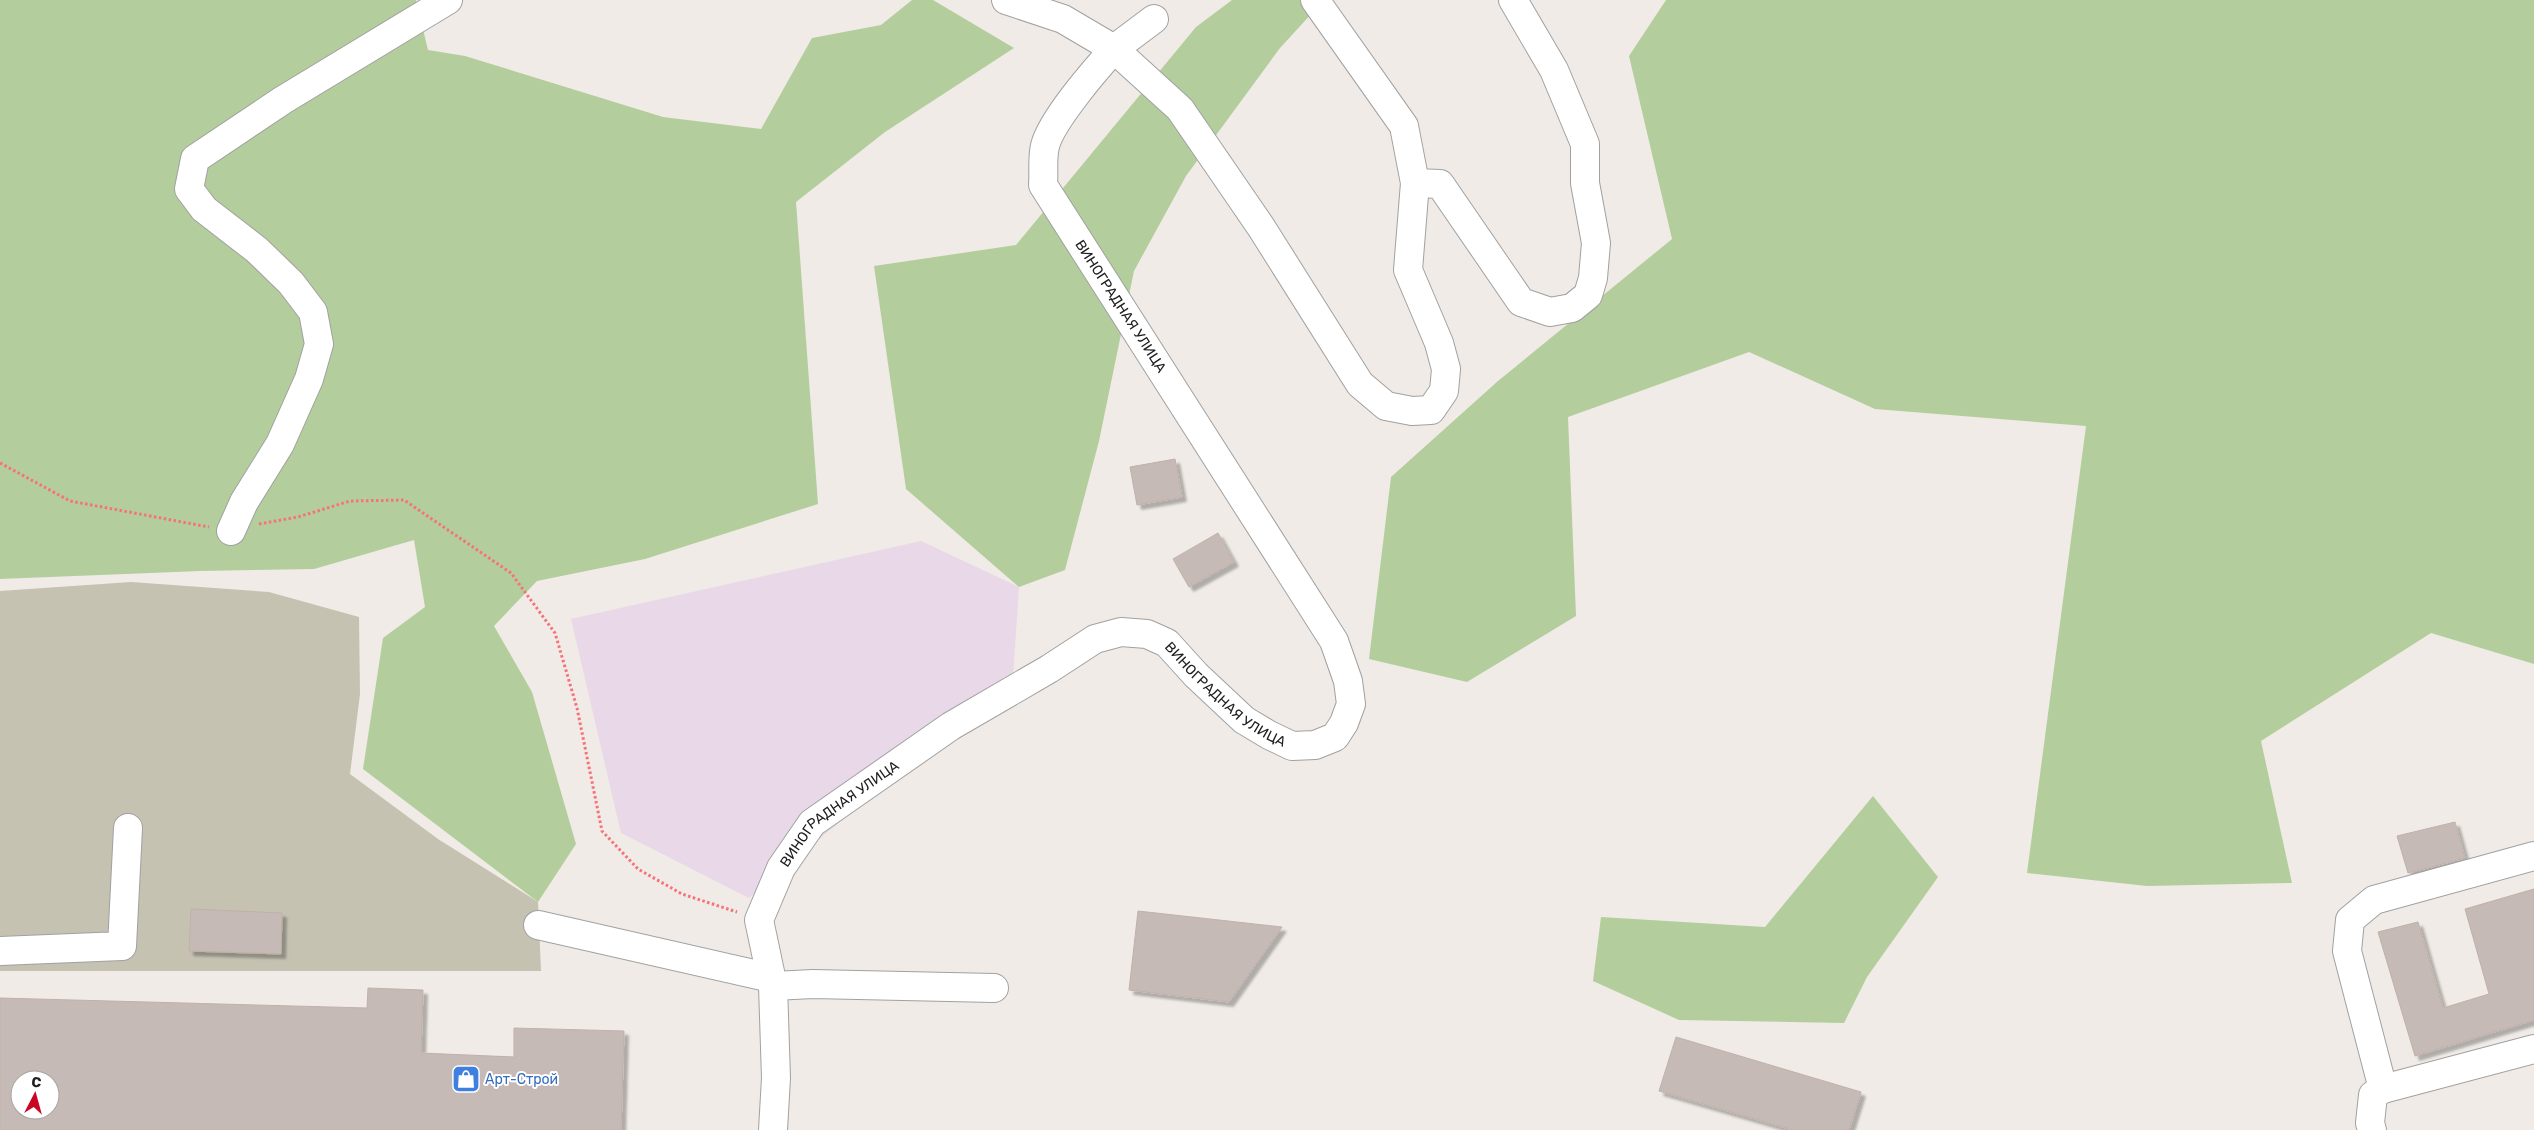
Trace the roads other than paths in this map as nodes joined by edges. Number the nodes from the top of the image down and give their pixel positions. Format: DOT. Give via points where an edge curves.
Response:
graph roads {
  1 [pos="448,0"];
  2 [pos="1006,0"];
  3 [pos="1315,0"];
  4 [pos="1513,0"];
  5 [pos="1154,20"];
  6 [pos="1114,48"];
  7 [pos="1415,183"];
  8 [pos="231,531"];
  9 [pos="128,828"];
  10 [pos="2534,856"];
  11 [pos="538,925"];
  12 [pos="0,951"];
  13 [pos="772,982"];
  14 [pos="994,988"];
  15 [pos="2534,1049"];
  16 [pos="2383,1089"];
  17 [pos="773,1130"];
  18 [pos="2372,1130"];
  1 -- 8 [label="lane" via="283,100 195,159 189,190 204,209 257,250 291,283 313,312 319,344 309,380 280,444 244,502"];
  2 -- 6 [label="lane" via="1063,18"];
  3 -- 7 [label="lane" via="1404,126"];
  4 -- 7 [label="lane" via="1554,70 1585,144 1585,183 1596,243 1588,295 1572,308 1550,312 1521,302 1440,184"];
  5 -- 6 [label="lane"];
  6 -- 7 [label="lane" via="1180,109 1261,227 1360,384 1386,406 1412,411 1431,410 1444,391 1446,369 1439,343 1408,270"];
  6 -- 13 [label="lane, ВИНОГРАДНАЯ УЛИЦА" via="1089,76 1045,146 1043,185 1334,640 1352,704 1335,737 1315,745 1292,746 1244,720 1167,643 1147,634 1121,632 1095,638 951,726 812,823 780,868 759,920"];
  9 -- 12 [label="lane" via="122,946"];
  10 -- 16 [label="lane" via="2374,900 2350,920 2347,951"];
  11 -- 13 [label="lane"];
  13 -- 14 [label="lane"];
  13 -- 17 [label="lane" via="776,1078"];
  15 -- 16 [label="lane"];
  16 -- 18 [label="lane" via="2372,1095"];
}
